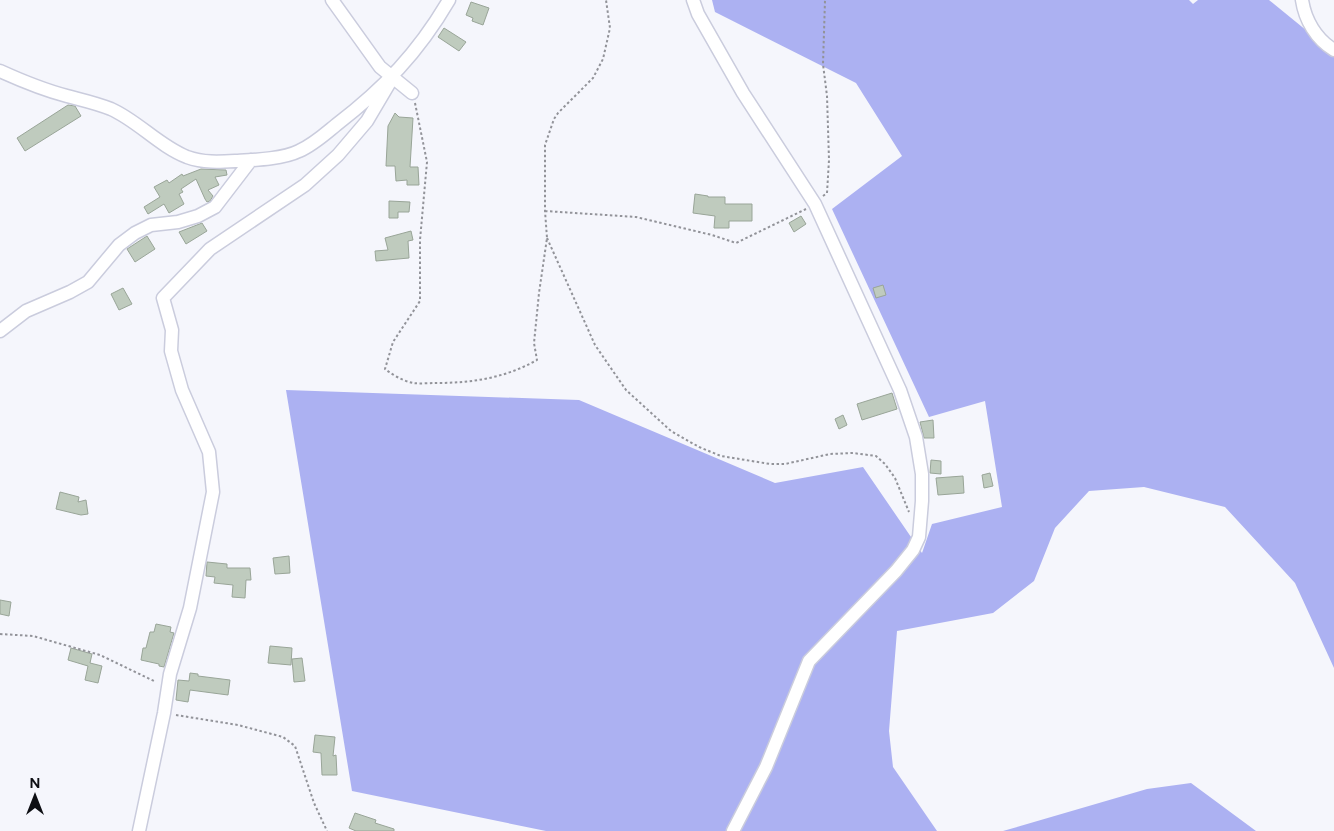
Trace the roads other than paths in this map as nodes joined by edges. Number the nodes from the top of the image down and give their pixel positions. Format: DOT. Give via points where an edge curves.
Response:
graph roads {
  1 [pos="332,0"];
  2 [pos="449,0"];
  3 [pos="693,0"];
  4 [pos="1302,0"];
  5 [pos="1334,50"];
  6 [pos="0,72"];
  7 [pos="393,77"];
  8 [pos="412,92"];
  9 [pos="251,160"];
  10 [pos="0,331"];
  11 [pos="139,831"];
  12 [pos="734,831"];
  1 -- 7 [label="street" via="380,67"];
  2 -- 7 [label="street" via="421,44"];
  3 -- 12 [label="street" via="743,92 815,204 900,390 916,437 922,474 919,537 913,550 896,572 809,661 766,767"];
  4 -- 5 [label="street" via="1304,13 1314,32"];
  6 -- 9 [label="street" via="33,86 97,103 123,115 164,145 187,157 207,162"];
  7 -- 8 [label="street"];
  7 -- 9 [label="street" via="369,100 298,152"];
  7 -- 11 [label="street" via="367,121 338,155 305,185 210,249 163,298 172,330 171,351 182,390 209,452 213,492 190,608 170,674"];
  9 -- 10 [label="street" via="215,207 188,219 151,225 135,233 119,245 88,282 26,311"];
}
